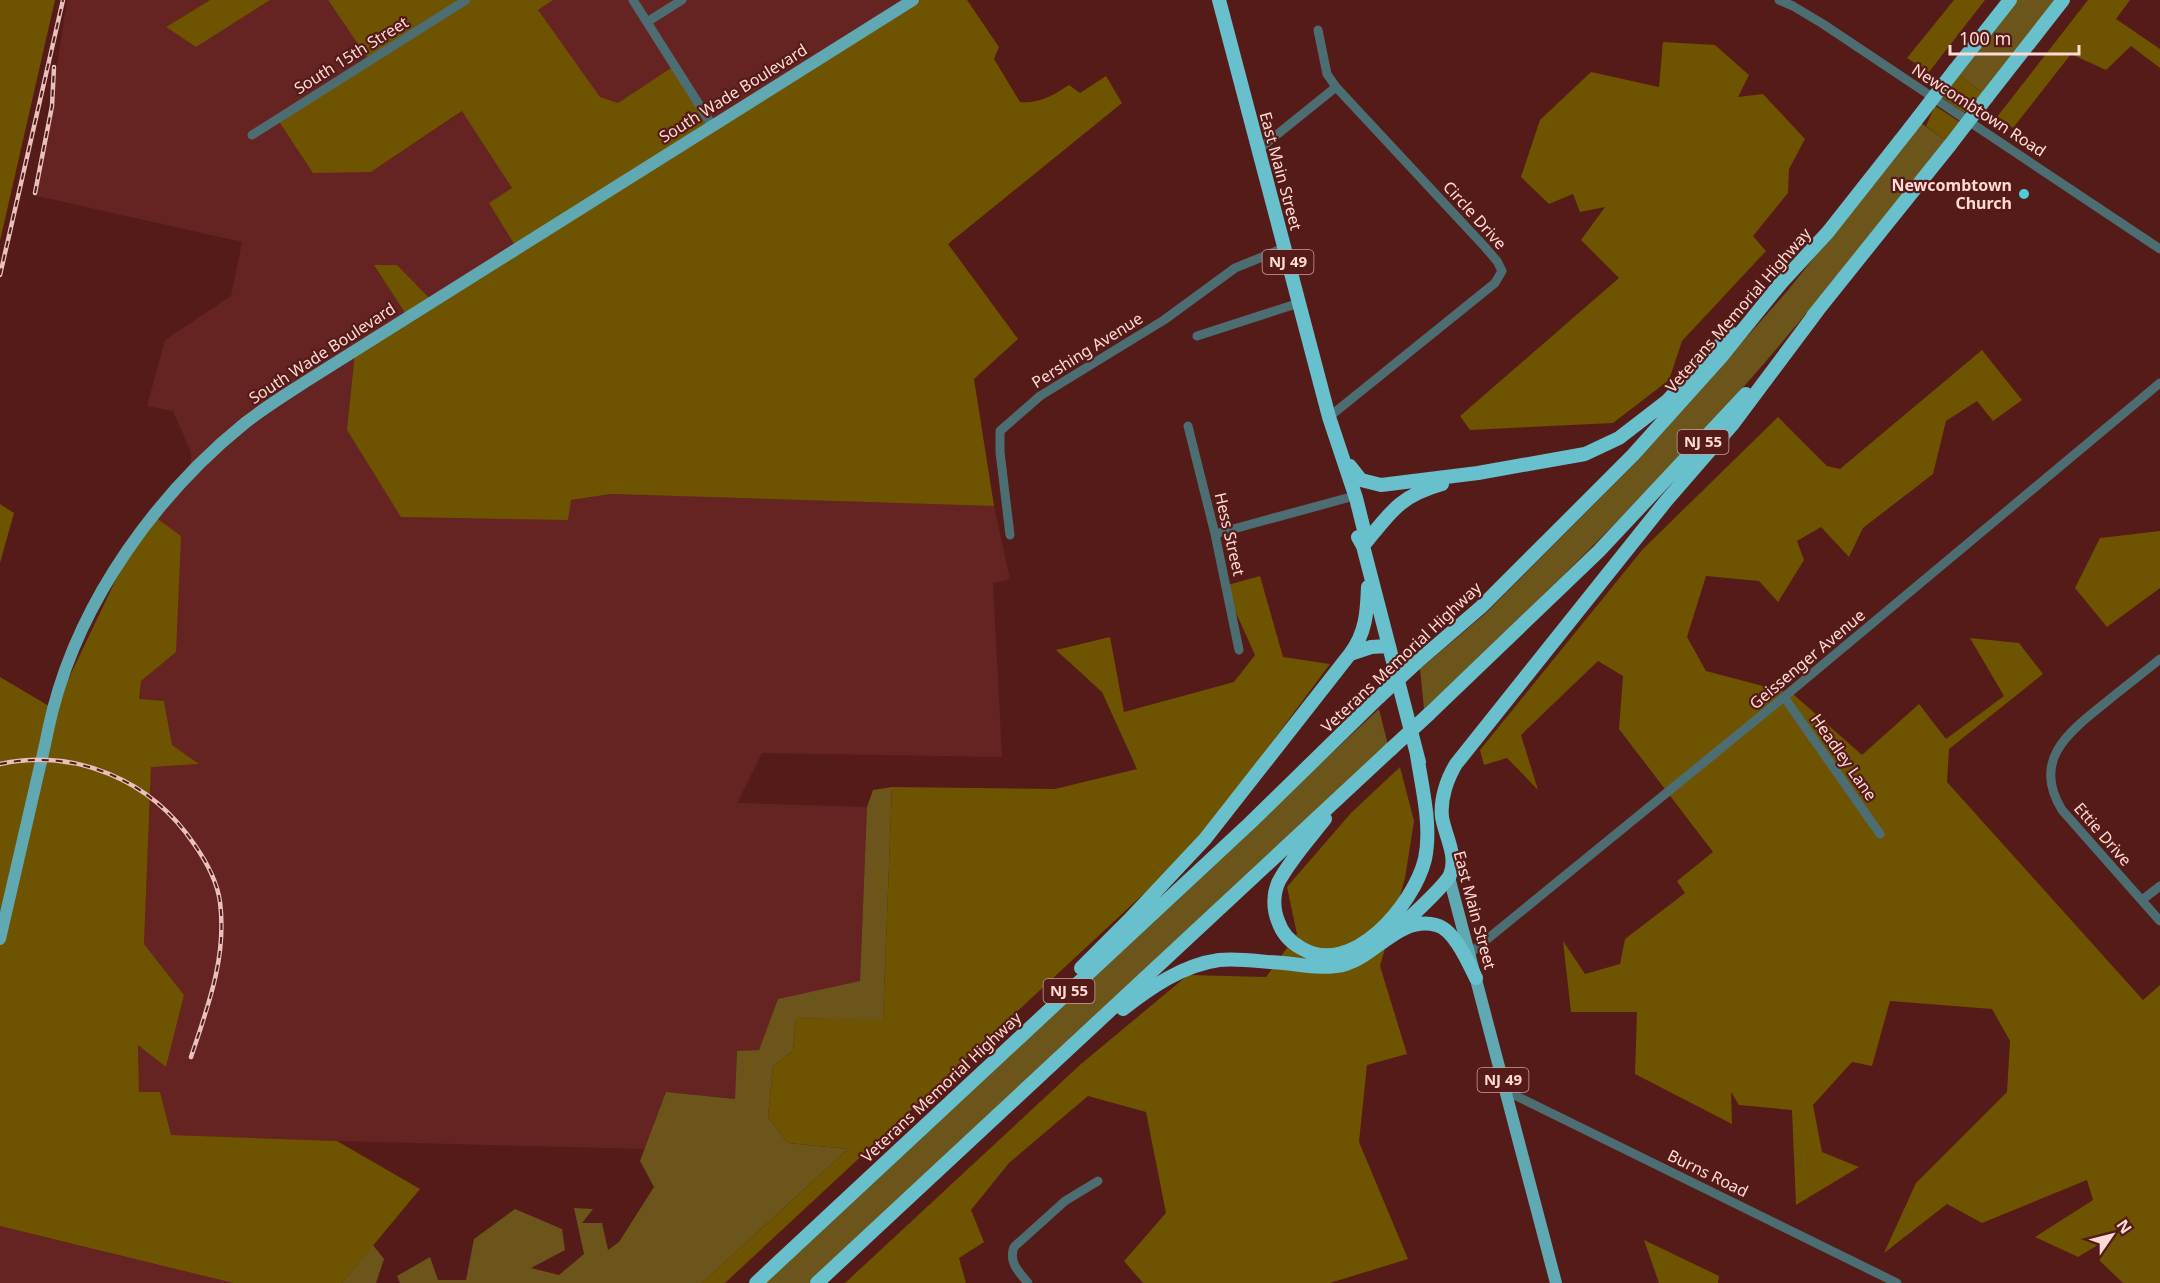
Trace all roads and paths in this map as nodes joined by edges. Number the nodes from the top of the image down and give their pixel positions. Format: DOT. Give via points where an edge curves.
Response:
graph roads {
  1 [pos="466,0"];
  2 [pos="633,0"];
  3 [pos="682,0"];
  4 [pos="913,0"];
  5 [pos="1219,0"];
  6 [pos="1779,0"];
  7 [pos="2010,0"];
  8 [pos="2062,0"];
  9 [pos="647,22"];
  10 [pos="1318,30"];
  11 [pos="1336,87"];
  12 [pos="712,125"];
  13 [pos="252,135"];
  14 [pos="1258,150"];
  15 [pos="1284,248"];
  16 [pos="2160,249"];
  17 [pos="1781,283"];
  18 [pos="1299,303"];
  19 [pos="1818,310"];
  20 [pos="1197,336"];
  21 [pos="2160,383"];
  22 [pos="1329,417"];
  23 [pos="1188,426"];
  24 [pos="1340,454"];
  25 [pos="1478,473"];
  26 [pos="1347,498"];
  27 [pos="1215,534"];
  28 [pos="1010,535"];
  29 [pos="1363,546"];
  30 [pos="1369,570"];
  31 [pos="1389,646"];
  32 [pos="1239,650"];
  33 [pos="1350,654"];
  34 [pos="2160,659"];
  35 [pos="1784,697"];
  36 [pos="1417,755"];
  37 [pos="1361,777"];
  38 [pos="1880,834"];
  39 [pos="1449,877"];
  40 [pos="2160,886"];
  41 [pos="2142,900"];
  42 [pos="2160,921"];
  43 [pos="1389,937"];
  44 [pos="0,939"];
  45 [pos="1469,954"];
  46 [pos="1476,978"];
  47 [pos="975,1079"];
  48 [pos="1506,1091"];
  49 [pos="999,1113"];
  50 [pos="1098,1181"];
  51 [pos="756,1283"];
  52 [pos="817,1283"];
  53 [pos="1028,1283"];
  54 [pos="1556,1283"];
  55 [pos="1897,1283"];
  1 -- 13 [label="street, South 15th Street"];
  2 -- 9 [label="street"];
  3 -- 9 [label="street"];
  4 -- 12 [label="main road, South Wade Boulevard"];
  5 -- 14 [label="highway, East Main Street / NJ 49"];
  6 -- 16 [label="street, Newcombtown Road" via="1823,24"];
  7 -- 17 [label="highway, Veterans Memorial Highway / NJ 55, bridge" via="1828,232"];
  8 -- 19 [label="highway, NJ 55, bridge"];
  9 -- 12 [label="street"];
  10 -- 11 [label="street" via="1327,74"];
  11 -- 14 [label="street"];
  11 -- 22 [label="street, Circle Drive" via="1484,246 1502,271 1495,283"];
  12 -- 44 [label="main road, South Wade Boulevard" via="265,408 204,459 170,496 127,550 101,593 68,664 53,707"];
  14 -- 15 [label="highway, East Main Street / NJ 49"];
  15 -- 18 [label="highway, East Main Street / NJ 49"];
  15 -- 28 [label="street, Pershing Avenue" via="1235,268 1164,320 1040,396 1000,431"];
  17 -- 25 [label="highway" via="1667,401 1619,438 1585,454"];
  17 -- 47 [label="highway, Veterans Memorial Highway / NJ 55, bridge" via="1633,455 1481,608 1379,697 1242,831"];
  18 -- 20 [label="street"];
  18 -- 22 [label="highway, East Main Street / NJ 49"];
  19 -- 37 [label="highway, NJ 55, bridge" via="1607,543"];
  19 -- 39 [label="highway" via="1732,425 1666,501 1456,764 1442,806 1454,862"];
  21 -- 35 [label="street, Geissenger Avenue"];
  22 -- 24 [label="highway, East Main Street / NJ 49"];
  23 -- 27 [label="street, Hess Street"];
  24 -- 25 [label="highway" via="1361,480 1376,484"];
  24 -- 26 [label="highway, East Main Street / NJ 49"];
  24 -- 29 [label="highway, East Main Street / NJ 49" via="1365,534"];
  25 -- 29 [label="highway" via="1405,498"];
  26 -- 27 [label="street"];
  26 -- 29 [label="highway, East Main Street / NJ 49"];
  27 -- 32 [label="street, Hess Street"];
  29 -- 30 [label="highway, East Main Street / NJ 49"];
  30 -- 31 [label="highway, East Main Street / NJ 49"];
  30 -- 33 [label="highway" via="1366,619"];
  31 -- 33 [label="highway"];
  31 -- 36 [label="highway, East Main Street / NJ 49"];
  33 -- 47 [label="highway" via="1189,858"];
  34 -- 41 [label="street, Ettie Drive" via="2069,734 2058,748 2051,770 2052,791 2062,810"];
  35 -- 38 [label="street, Headley Lane"];
  35 -- 45 [label="street, Geissenger Avenue"];
  36 -- 37 [label="highway" via="1426,827 1425,856 1419,877 1397,912 1364,943 1342,954 1320,956 1295,945 1284,934 1275,912 1276,889 1301,848"];
  36 -- 39 [label="highway, East Main Street / NJ 49"];
  37 -- 49 [label="highway, NJ 55"];
  39 -- 43 [label="highway"];
  39 -- 45 [label="main road, East Main Street / NJ 49"];
  40 -- 41 [label="street"];
  41 -- 42 [label="street, Ettie Drive"];
  43 -- 46 [label="highway" via="1419,924 1440,926 1451,936"];
  43 -- 49 [label="highway" via="1353,962 1339,966 1232,960 1185,970 1154,986 1116,1014"];
  45 -- 46 [label="main road, East Main Street / NJ 49"];
  46 -- 48 [label="main road, East Main Street / NJ 49"];
  47 -- 51 [label="highway, Veterans Memorial Highway / NJ 55"];
  48 -- 54 [label="main road, East Main Street / NJ 49"];
  48 -- 55 [label="street, Burns Road"];
  49 -- 52 [label="highway, NJ 55"];
  50 -- 53 [label="street" via="1059,1206 1014,1247 1011,1257"];
}
